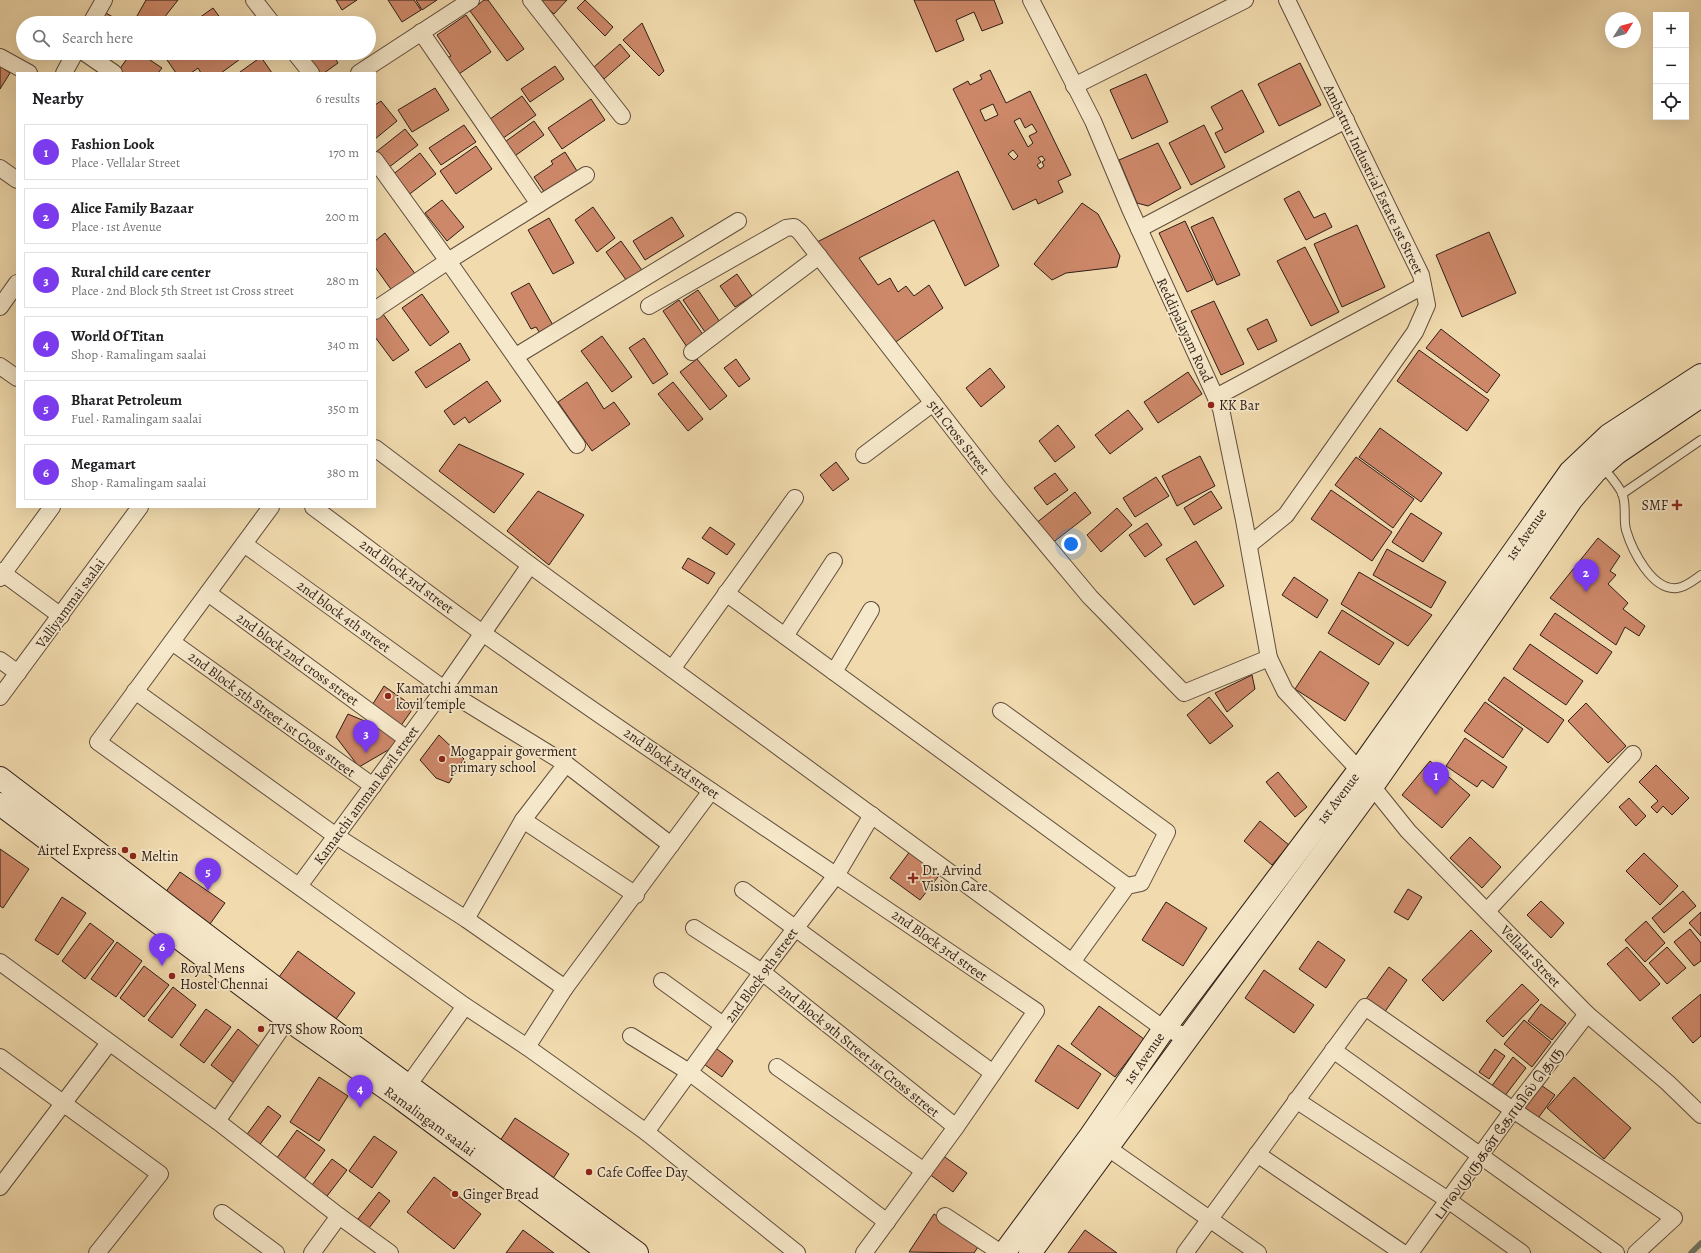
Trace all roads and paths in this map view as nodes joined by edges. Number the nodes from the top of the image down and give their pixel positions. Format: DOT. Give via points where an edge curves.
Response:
graph roads {
  1 [pos="104,0"];
  2 [pos="254,0"];
  3 [pos="471,0"];
  4 [pos="531,0"];
  5 [pos="1031,0"];
  6 [pos="1245,0"];
  7 [pos="1287,0"];
  8 [pos="95,16"];
  9 [pos="267,16"];
  10 [pos="421,32"];
  11 [pos="0,57"];
  12 [pos="71,60"];
  13 [pos="94,60"];
  14 [pos="300,60"];
  15 [pos="27,72"];
  16 [pos="65,72"];
  17 [pos="112,72"];
  18 [pos="309,72"];
  19 [pos="361,72"];
  20 [pos="1074,86"];
  21 [pos="622,116"];
  22 [pos="1346,120"];
  23 [pos="0,168"];
  24 [pos="377,168"];
  25 [pos="586,175"];
  26 [pos="16,179"];
  27 [pos="539,204"];
  28 [pos="738,221"];
  29 [pos="1139,229"];
  30 [pos="819,256"];
  31 [pos="448,261"];
  32 [pos="1423,286"];
  33 [pos="11,290"];
  34 [pos="649,306"];
  35 [pos="0,307"];
  36 [pos="376,310"];
  37 [pos="692,352"];
  38 [pos="516,356"];
  39 [pos="0,366"];
  40 [pos="1701,375"];
  41 [pos="16,377"];
  42 [pos="1216,397"];
  43 [pos="1700,397"];
  44 [pos="933,403"];
  45 [pos="1701,440"];
  46 [pos="577,445"];
  47 [pos="376,449"];
  48 [pos="864,455"];
  49 [pos="1602,466"];
  50 [pos="1622,494"];
  51 [pos="795,498"];
  52 [pos="51,508"];
  53 [pos="139,508"];
  54 [pos="270,508"];
  55 [pos="315,508"];
  56 [pos="244,544"];
  57 [pos="1249,545"];
  58 [pos="834,561"];
  59 [pos="530,565"];
  60 [pos="1,574"];
  61 [pos="1701,575"];
  62 [pos="208,593"];
  63 [pos="726,593"];
  64 [pos="871,610"];
  65 [pos="61,616"];
  66 [pos="483,633"];
  67 [pos="785,636"];
  68 [pos="172,642"];
  69 [pos="1269,658"];
  70 [pos="0,660"];
  71 [pos="672,669"];
  72 [pos="834,672"];
  73 [pos="18,673"];
  74 [pos="444,689"];
  75 [pos="135,691"];
  76 [pos="0,698"];
  77 [pos="1001,711"];
  78 [pos="407,739"];
  79 [pos="1633,754"];
  80 [pos="566,764"];
  81 [pos="1359,770"];
  82 [pos="0,778"];
  83 [pos="373,786"];
  84 [pos="1372,787"];
  85 [pos="712,791"];
  86 [pos="0,804"];
  87 [pos="872,815"];
  88 [pos="523,820"];
  89 [pos="336,836"];
  90 [pos="671,845"];
  91 [pos="837,874"];
  92 [pos="299,886"];
  93 [pos="1127,886"];
  94 [pos="743,890"];
  95 [pos="636,895"];
  96 [pos="1487,911"];
  97 [pos="466,919"];
  98 [pos="795,927"];
  99 [pos="694,928"];
  100 [pos="183,930"];
  101 [pos="0,962"];
  102 [pos="1072,962"];
  103 [pos="762,972"];
  104 [pos="662,981"];
  105 [pos="565,988"];
  106 [pos="465,1006"];
  107 [pos="293,1012"];
  108 [pos="1587,1014"];
  109 [pos="724,1025"];
  110 [pos="1164,1029"];
  111 [pos="631,1036"];
  112 [pos="1188,1036"];
  113 [pos="109,1043"];
  114 [pos="527,1047"];
  115 [pos="1334,1050"];
  116 [pos="0,1057"];
  117 [pos="776,1066"];
  118 [pos="689,1072"];
  119 [pos="993,1074"];
  120 [pos="404,1091"];
  121 [pos="1296,1100"];
  122 [pos="63,1104"];
  123 [pos="1513,1110"];
  124 [pos="1701,1115"];
  125 [pos="217,1121"];
  126 [pos="956,1127"];
  127 [pos="646,1132"];
  128 [pos="1099,1141"];
  129 [pos="1257,1154"];
  130 [pos="1481,1155"];
  131 [pos="924,1171"];
  132 [pos="0,1187"];
  133 [pos="1448,1200"];
  134 [pos="222,1213"];
  135 [pos="339,1216"];
  136 [pos="945,1216"];
  137 [pos="1210,1219"];
  138 [pos="887,1222"];
  139 [pos="97,1253"];
  140 [pos="276,1253"];
  141 [pos="312,1253"];
  142 [pos="390,1253"];
  143 [pos="609,1253"];
  144 [pos="637,1253"];
  145 [pos="797,1253"];
  146 [pos="864,1253"];
  147 [pos="1001,1253"];
  148 [pos="1004,1253"];
  149 [pos="1030,1253"];
  150 [pos="1185,1253"];
  151 [pos="1258,1253"];
  152 [pos="1403,1253"];
  153 [pos="1410,1253"];
  154 [pos="1522,1253"];
  155 [pos="1616,1253"];
  156 [pos="1636,1253"];
  1 -- 8 [label="street"];
  2 -- 9 [label="street"];
  3 -- 10 [label="street"];
  4 -- 21 [label="street"];
  5 -- 20 [label="street, Reddipalayam Road"];
  6 -- 20 [label="street"];
  7 -- 22 [label="street, Ambattur Industrial Estate 1st Street"];
  10 -- 19 [label="street"];
  10 -- 27 [label="street"];
  11 -- 15 [label="street"];
  12 -- 16 [label="street"];
  13 -- 17 [label="street"];
  14 -- 18 [label="street"];
  20 -- 29 [label="street, Reddipalayam Road" via="1093,121"];
  22 -- 29 [label="street"];
  22 -- 32 [label="street, Ambattur Industrial Estate 1st Street" via="1421,275"];
  23 -- 26 [label="street"];
  24 -- 31 [label="street"];
  25 -- 27 [label="street"];
  27 -- 31 [label="street"];
  28 -- 38 [label="street"];
  29 -- 42 [label="street, Reddipalayam Road"];
  30 -- 34 [label="street, 5th Cross Street" via="800,232 794,227 786,228"];
  30 -- 37 [label="street"];
  30 -- 44 [label="street, 5th Cross Street"];
  31 -- 36 [label="street"];
  31 -- 38 [label="street"];
  32 -- 42 [label="street"];
  32 -- 57 [label="street, Ambattur Industrial Estate 1st Street" via="1427,304 1415,332 1286,515"];
  33 -- 35 [label="street"];
  38 -- 46 [label="street"];
  39 -- 41 [label="street"];
  40 -- 81 [label="main road, 1st Avenue" via="1609,435 1570,472"];
  42 -- 57 [label="street, Reddipalayam Road" via="1221,408"];
  43 -- 49 [label="main road, 1st Avenue"];
  44 -- 48 [label="street"];
  44 -- 69 [label="street, 5th Cross Street" via="999,488 1090,597 1184,693"];
  45 -- 50 [label="lane"];
  47 -- 59 [label="street"];
  49 -- 50 [label="lane"];
  49 -- 84 [label="main road, 1st Avenue" via="1572,499"];
  50 -- 61 [label="lane" via="1626,529 1643,567 1655,580 1665,588 1677,588 1687,585"];
  51 -- 63 [label="street"];
  52 -- 60 [label="street"];
  53 -- 65 [label="street, Valliyammai saalai"];
  54 -- 56 [label="street"];
  55 -- 66 [label="street, 2nd Block 3rd street"];
  56 -- 62 [label="street"];
  56 -- 74 [label="street, 2nd block 4th street"];
  57 -- 69 [label="street, Reddipalayam Road"];
  58 -- 67 [label="street"];
  59 -- 66 [label="street, Kamatchi amman kovil street"];
  59 -- 71 [label="street"];
  60 -- 65 [label="street"];
  62 -- 68 [label="street"];
  62 -- 78 [label="street, 2nd block 2nd cross street"];
  63 -- 67 [label="street"];
  63 -- 71 [label="street"];
  64 -- 72 [label="street"];
  65 -- 73 [label="street, Valliyammai saalai"];
  66 -- 74 [label="street, Kamatchi amman kovil street"];
  66 -- 85 [label="street, 2nd Block 3rd street"];
  67 -- 72 [label="street"];
  68 -- 75 [label="street"];
  68 -- 83 [label="street, 2nd Block 5th Street 1st Cross street"];
  69 -- 81 [label="street, Reddipalayam Road" via="1284,690"];
  70 -- 73 [label="street"];
  71 -- 87 [label="street"];
  72 -- 93 [label="street"];
  73 -- 76 [label="street, Valliyammai saalai"];
  74 -- 78 [label="street, Kamatchi amman kovil street"];
  74 -- 80 [label="street, 2nd block 4th street"];
  75 -- 89 [label="street"];
  75 -- 92 [label="street" via="98,742"];
  77 -- 93 [label="street" via="1167,832 1141,882"];
  78 -- 83 [label="street, Kamatchi amman kovil street"];
  79 -- 96 [label="street"];
  80 -- 88 [label="street"];
  80 -- 90 [label="street, 2nd block 4th street"];
  81 -- 84 [label="street, Reddipalayam Road"];
  81 -- 110 [label="main road, 1st Avenue"];
  82 -- 100 [label="main road"];
  83 -- 89 [label="street, Kamatchi amman kovil street"];
  84 -- 96 [label="street, Vellalar Street" via="1408,831"];
  84 -- 112 [label="main road, 1st Avenue"];
  85 -- 90 [label="street"];
  85 -- 91 [label="street, 2nd Block 3rd street"];
  86 -- 100 [label="main road"];
  87 -- 91 [label="street, 2nd Block 9th street"];
  87 -- 102 [label="street"];
  88 -- 95 [label="street"];
  88 -- 97 [label="street"];
  89 -- 92 [label="street, Kamatchi amman kovil street"];
  89 -- 97 [label="street"];
  90 -- 95 [label="street"];
  91 -- 98 [label="street, 2nd Block 9th street"];
  91 -- 119 [label="street, 2nd Block 3rd street" via="1036,1011"];
  92 -- 106 [label="street"];
  93 -- 102 [label="street"];
  94 -- 98 [label="street"];
  95 -- 105 [label="street"];
  96 -- 108 [label="street, Vellalar Street"];
  97 -- 105 [label="street"];
  98 -- 103 [label="street, 2nd Block 9th street"];
  98 -- 119 [label="street"];
  99 -- 103 [label="street, 2nd Block 9th Street 1st Cross street"];
  100 -- 107 [label="main road"];
  101 -- 113 [label="street"];
  102 -- 110 [label="street"];
  103 -- 109 [label="street, 2nd Block 9th street"];
  103 -- 126 [label="street, 2nd Block 9th Street 1st Cross street"];
  104 -- 109 [label="street"];
  105 -- 114 [label="street"];
  106 -- 114 [label="street"];
  106 -- 120 [label="street"];
  107 -- 120 [label="main road"];
  107 -- 125 [label="street"];
  108 -- 123 [label="street, பாலமுருகன் கோயில் தெரு"];
  108 -- 124 [label="street, Vellalar Street" via="1668,1083"];
  109 -- 118 [label="street, 2nd Block 9th street"];
  110 -- 112 [label="street"];
  110 -- 128 [label="main road, 1st Avenue"];
  111 -- 118 [label="street"];
  112 -- 128 [label="main road, 1st Avenue"];
  113 -- 122 [label="street"];
  113 -- 125 [label="street"];
  114 -- 127 [label="street"];
  115 -- 121 [label="street"];
  115 -- 123 [label="street" via="1365,1007"];
  115 -- 130 [label="street"];
  116 -- 122 [label="street"];
  117 -- 131 [label="street"];
  118 -- 127 [label="street, 2nd Block 9th street"];
  118 -- 138 [label="street"];
  119 -- 126 [label="street"];
  120 -- 143 [label="main road, Ramalingam saalai"];
  120 -- 144 [label="main road"];
  121 -- 129 [label="street"];
  121 -- 133 [label="street"];
  122 -- 132 [label="street"];
  122 -- 139 [label="street" via="160,1174"];
  123 -- 130 [label="street, பாலமுருகன் கோயில் தெரு"];
  123 -- 156 [label="street" via="1674,1218"];
  125 -- 135 [label="street"];
  126 -- 131 [label="street"];
  127 -- 145 [label="street"];
  128 -- 137 [label="street"];
  128 -- 148 [label="main road, 1st Avenue"];
  128 -- 149 [label="main road, 1st Avenue"];
  129 -- 137 [label="street"];
  129 -- 152 [label="street"];
  130 -- 133 [label="street, பாலமுருகன் கோயில் தெரு"];
  130 -- 155 [label="street"];
  131 -- 138 [label="street"];
  133 -- 153 [label="street, பாலமுருகன் கோயில் தெரு"];
  133 -- 154 [label="street"];
  134 -- 140 [label="street"];
  135 -- 141 [label="street"];
  135 -- 142 [label="street"];
  136 -- 147 [label="street"];
  137 -- 150 [label="street"];
  137 -- 151 [label="street"];
  138 -- 146 [label="street"];
}
